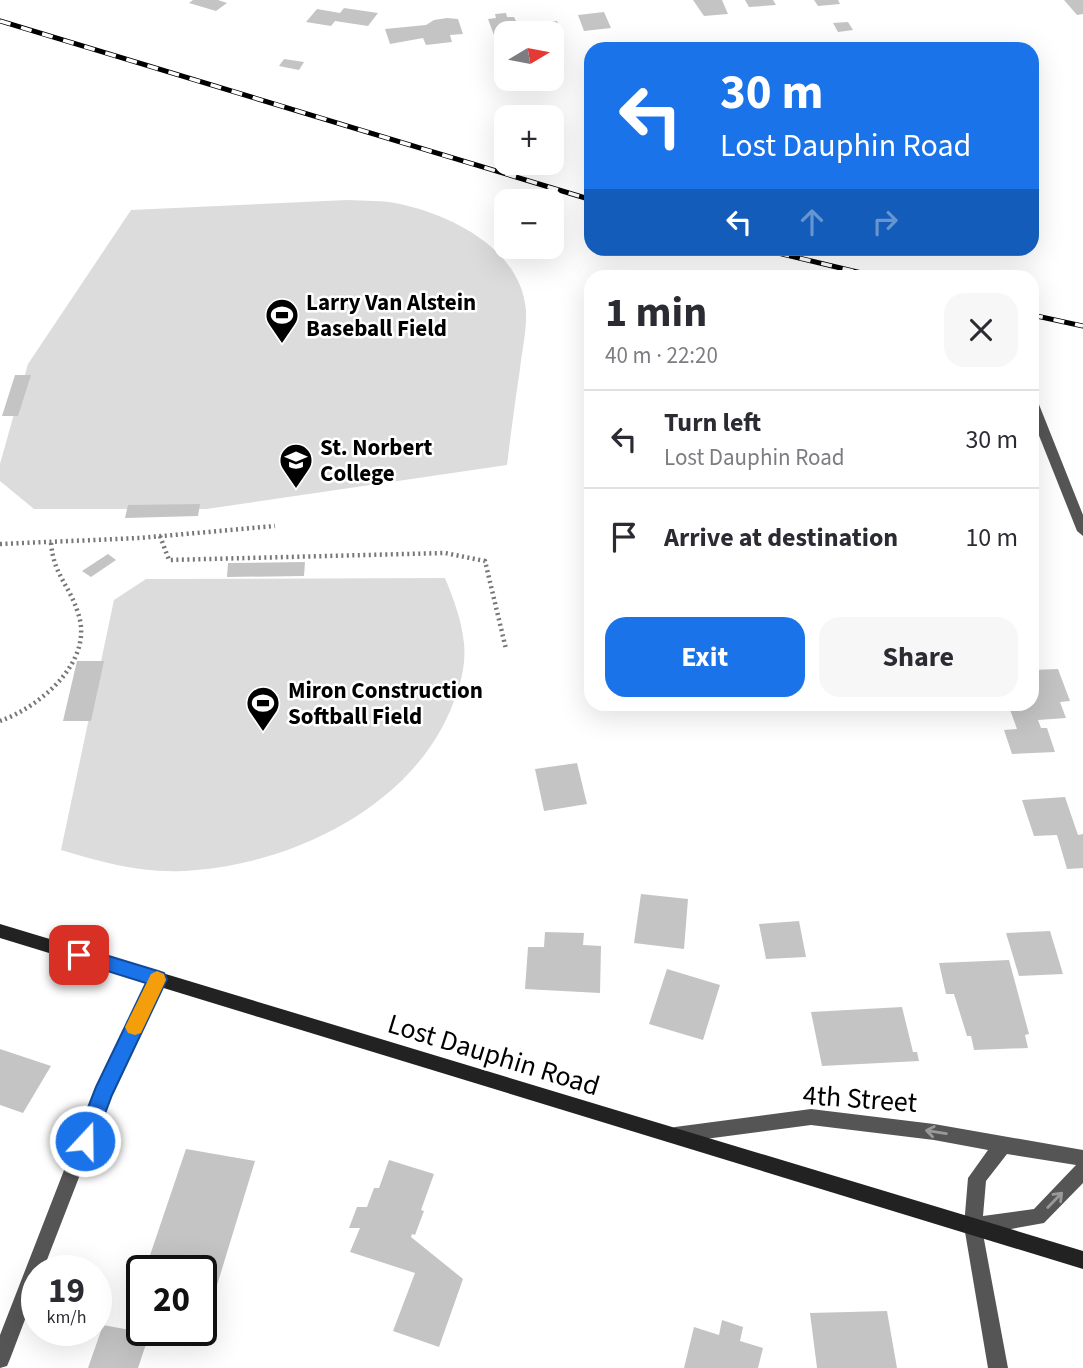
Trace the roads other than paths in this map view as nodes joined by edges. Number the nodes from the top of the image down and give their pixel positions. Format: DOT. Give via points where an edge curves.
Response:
graph roads {
  1 [pos="1039,420"];
  2 [pos="1083,531"];
  3 [pos="0,931"];
  4 [pos="158,979"];
  5 [pos="671,1136"];
  6 [pos="1003,1145"];
  7 [pos="1083,1158"];
  8 [pos="1083,1171"];
  9 [pos="973,1226"];
  10 [pos="1083,1260"];
  11 [pos="0,1359"];
  12 [pos="998,1368"];
  1 -- 2 [label="street"];
  3 -- 4 [label="main road, Lost Dauphin Road"];
  4 -- 5 [label="main road, Lost Dauphin Road"];
  4 -- 11 [label="street" via="103,1093"];
  6 -- 5 [label="street, 4th Street, one-way" via="811,1117"];
  5 -- 9 [label="main road, Lost Dauphin Road"];
  6 -- 7 [label="street, 4th Street"];
  6 -- 9 [label="street" via="977,1178"];
  9 -- 8 [label="street, one-way" via="1038,1217"];
  9 -- 10 [label="main road, Lost Dauphin Road"];
  9 -- 12 [label="street"];
}
